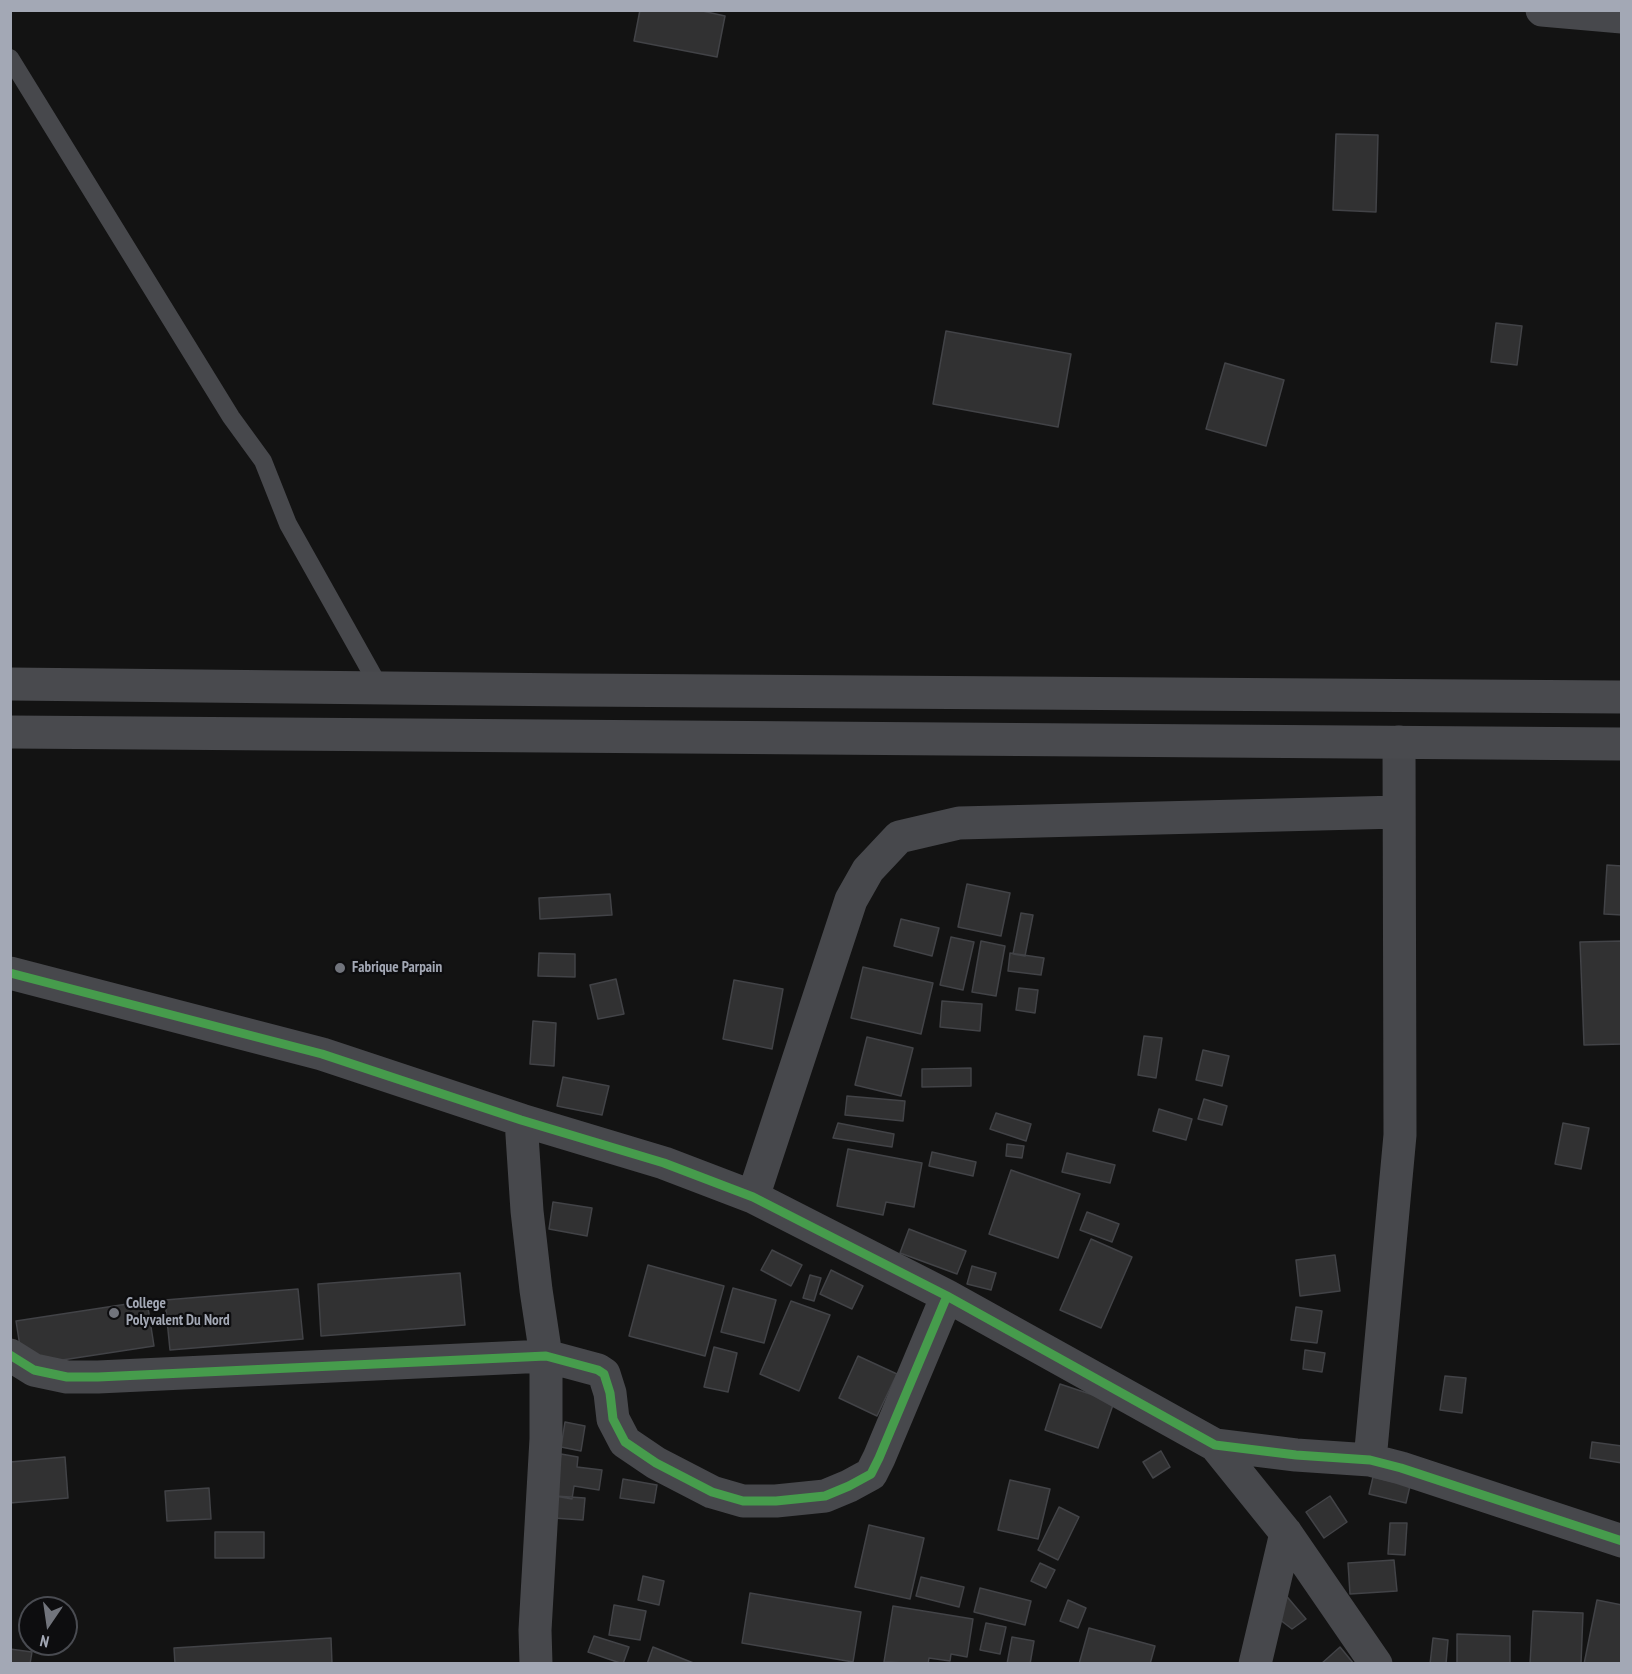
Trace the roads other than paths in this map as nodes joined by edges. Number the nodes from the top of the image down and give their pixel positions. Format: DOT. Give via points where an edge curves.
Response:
graph roads {
  1 [pos="1542,10"];
  2 [pos="1622,17"];
  3 [pos="10,58"];
  4 [pos="10,684"];
  5 [pos="380,688"];
  6 [pos="1622,696"];
  7 [pos="10,732"];
  8 [pos="1399,742"];
  9 [pos="1622,744"];
  10 [pos="1399,812"];
  11 [pos="10,973"];
  12 [pos="521,1120"];
  13 [pos="753,1197"];
  14 [pos="947,1296"];
  15 [pos="10,1355"];
  16 [pos="546,1356"];
  17 [pos="1215,1445"];
  18 [pos="1370,1460"];
  19 [pos="1286,1533"];
  20 [pos="1622,1541"];
  21 [pos="536,1664"];
  22 [pos="1255,1664"];
  23 [pos="1376,1664"];
  1 -- 2 [label="street"];
  3 -- 5 [label="lane" via="231,417 264,460 288,524"];
  4 -- 5 [label="main road"];
  5 -- 6 [label="main road"];
  7 -- 8 [label="main road"];
  8 -- 9 [label="main road"];
  8 -- 10 [label="street"];
  10 -- 13 [label="street" via="959,823 899,837 868,870 851,900"];
  10 -- 18 [label="street" via="1400,1135"];
  11 -- 12 [label="street" via="322,1054"];
  12 -- 13 [label="street" via="664,1164"];
  12 -- 16 [label="street" via="526,1211"];
  13 -- 14 [label="street"];
  14 -- 16 [label="street" via="871,1474 825,1496 743,1501 712,1492 626,1442 613,1419 604,1374"];
  14 -- 17 [label="street"];
  15 -- 16 [label="street" via="34,1370 67,1377"];
  16 -- 21 [label="street"];
  17 -- 18 [label="street"];
  17 -- 19 [label="street"];
  18 -- 20 [label="street"];
  19 -- 22 [label="street"];
  19 -- 23 [label="street"];
}
